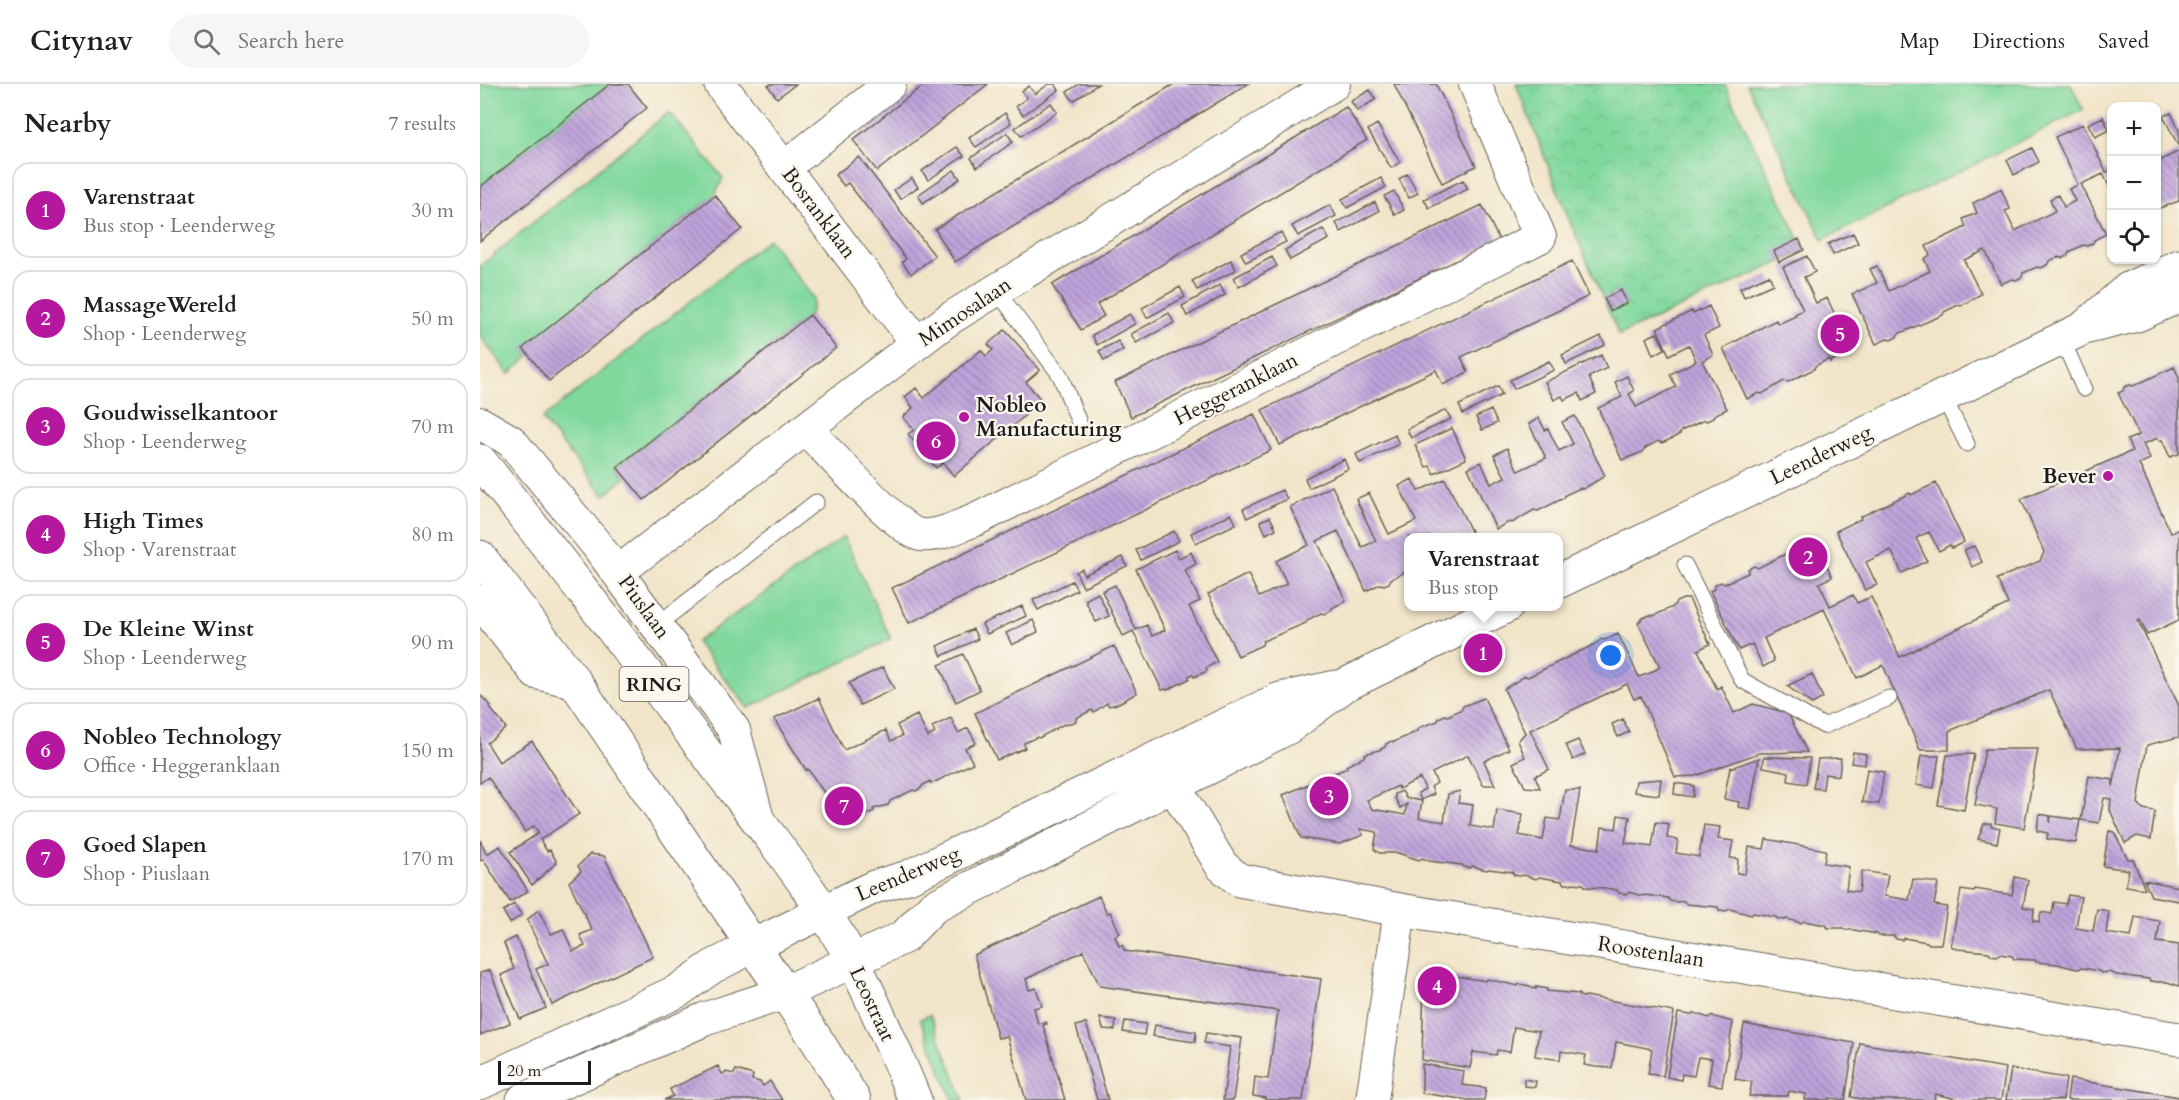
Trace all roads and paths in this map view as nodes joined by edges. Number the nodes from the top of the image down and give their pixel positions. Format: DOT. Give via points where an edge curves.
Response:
graph roads {
  1 [pos="720,84"];
  2 [pos="890,84"];
  3 [pos="1334,84"];
  4 [pos="1475,84"];
  5 [pos="785,167"];
  6 [pos="2179,266"];
  7 [pos="996,290"];
  8 [pos="2179,296"];
  9 [pos="2073,333"];
  10 [pos="917,343"];
  11 [pos="2084,389"];
  12 [pos="1943,396"];
  13 [pos="480,423"];
  14 [pos="1080,425"];
  15 [pos="806,429"];
  16 [pos="1967,444"];
  17 [pos="480,461"];
  18 [pos="816,502"];
  19 [pos="480,557"];
  20 [pos="1685,565"];
  21 [pos="618,572"];
  22 [pos="1563,580"];
  23 [pos="480,601"];
  24 [pos="1498,611"];
  25 [pos="657,625"];
  26 [pos="574,682"];
  27 [pos="1345,685"];
  28 [pos="1888,698"];
  29 [pos="1173,785"];
  30 [pos="760,824"];
  31 [pos="1400,910"];
  32 [pos="822,911"];
  33 [pos="753,946"];
  34 [pos="853,962"];
  35 [pos="784,993"];
  36 [pos="2179,1039"];
  37 [pos="480,1083"];
  38 [pos="524,1100"];
  39 [pos="854,1100"];
  40 [pos="915,1100"];
  41 [pos="1372,1100"];
  1 -- 5 [label="street, Bosranklaan"];
  2 -- 5 [label="street"];
  3 -- 7 [label="street, Mimosalaan"];
  4 -- 15 [label="street, Heggeranklaan" via="1540,237 975,520 939,533 920,535 900,523"];
  5 -- 10 [label="street, Bosranklaan"];
  6 -- 9 [label="main road, Leenderweg" via="2128,289"];
  7 -- 10 [label="street, Mimosalaan"];
  7 -- 14 [label="lane" via="1060,375"];
  8 -- 9 [label="main road, Leenderweg" via="2137,315"];
  9 -- 11 [label="lane"];
  9 -- 12 [label="main road, Leenderweg"];
  10 -- 15 [label="street, Mimosalaan"];
  12 -- 16 [label="lane"];
  12 -- 22 [label="main road, Leenderweg"];
  13 -- 21 [label="street, Piuslaan" via="511,441"];
  15 -- 21 [label="street, Mimosalaan"];
  17 -- 30 [label="main road, Piuslaan / RING" via="582,588"];
  18 -- 25 [label="lane"];
  19 -- 26 [label="main road, RING"];
  20 -- 28 [label="lane" via="1742,680 1824,726"];
  21 -- 25 [label="street, Piuslaan"];
  23 -- 26 [label="street" via="536,674"];
  24 -- 27 [label="main road, Leenderweg"];
  25 -- 30 [label="street, Piuslaan" via="734,730"];
  26 -- 33 [label="main road, RING"];
  27 -- 29 [label="main road, Leenderweg" via="1289,727"];
  27 -- 32 [label="main road, Leenderweg" via="1280,699 908,877 874,887"];
  29 -- 31 [label="main road, Roostenlaan" via="1222,866 1239,880"];
  29 -- 34 [label="main road, Leenderweg" via="933,907 904,937"];
  30 -- 32 [label="main road, Piuslaan / RING"];
  31 -- 36 [label="main road, Roostenlaan"];
  31 -- 41 [label="street"];
  32 -- 33 [label="main road, Leenderweg"];
  32 -- 34 [label="main road, Leostraat / RING"];
  33 -- 35 [label="main road, RING"];
  33 -- 37 [label="main road, Leenderweg" via="712,967 678,991"];
  34 -- 35 [label="main road, Leenderweg"];
  34 -- 40 [label="main road, Leostraat / RING"];
  35 -- 38 [label="main road, Leenderweg" via="705,1019"];
  35 -- 39 [label="main road, RING"];
}
